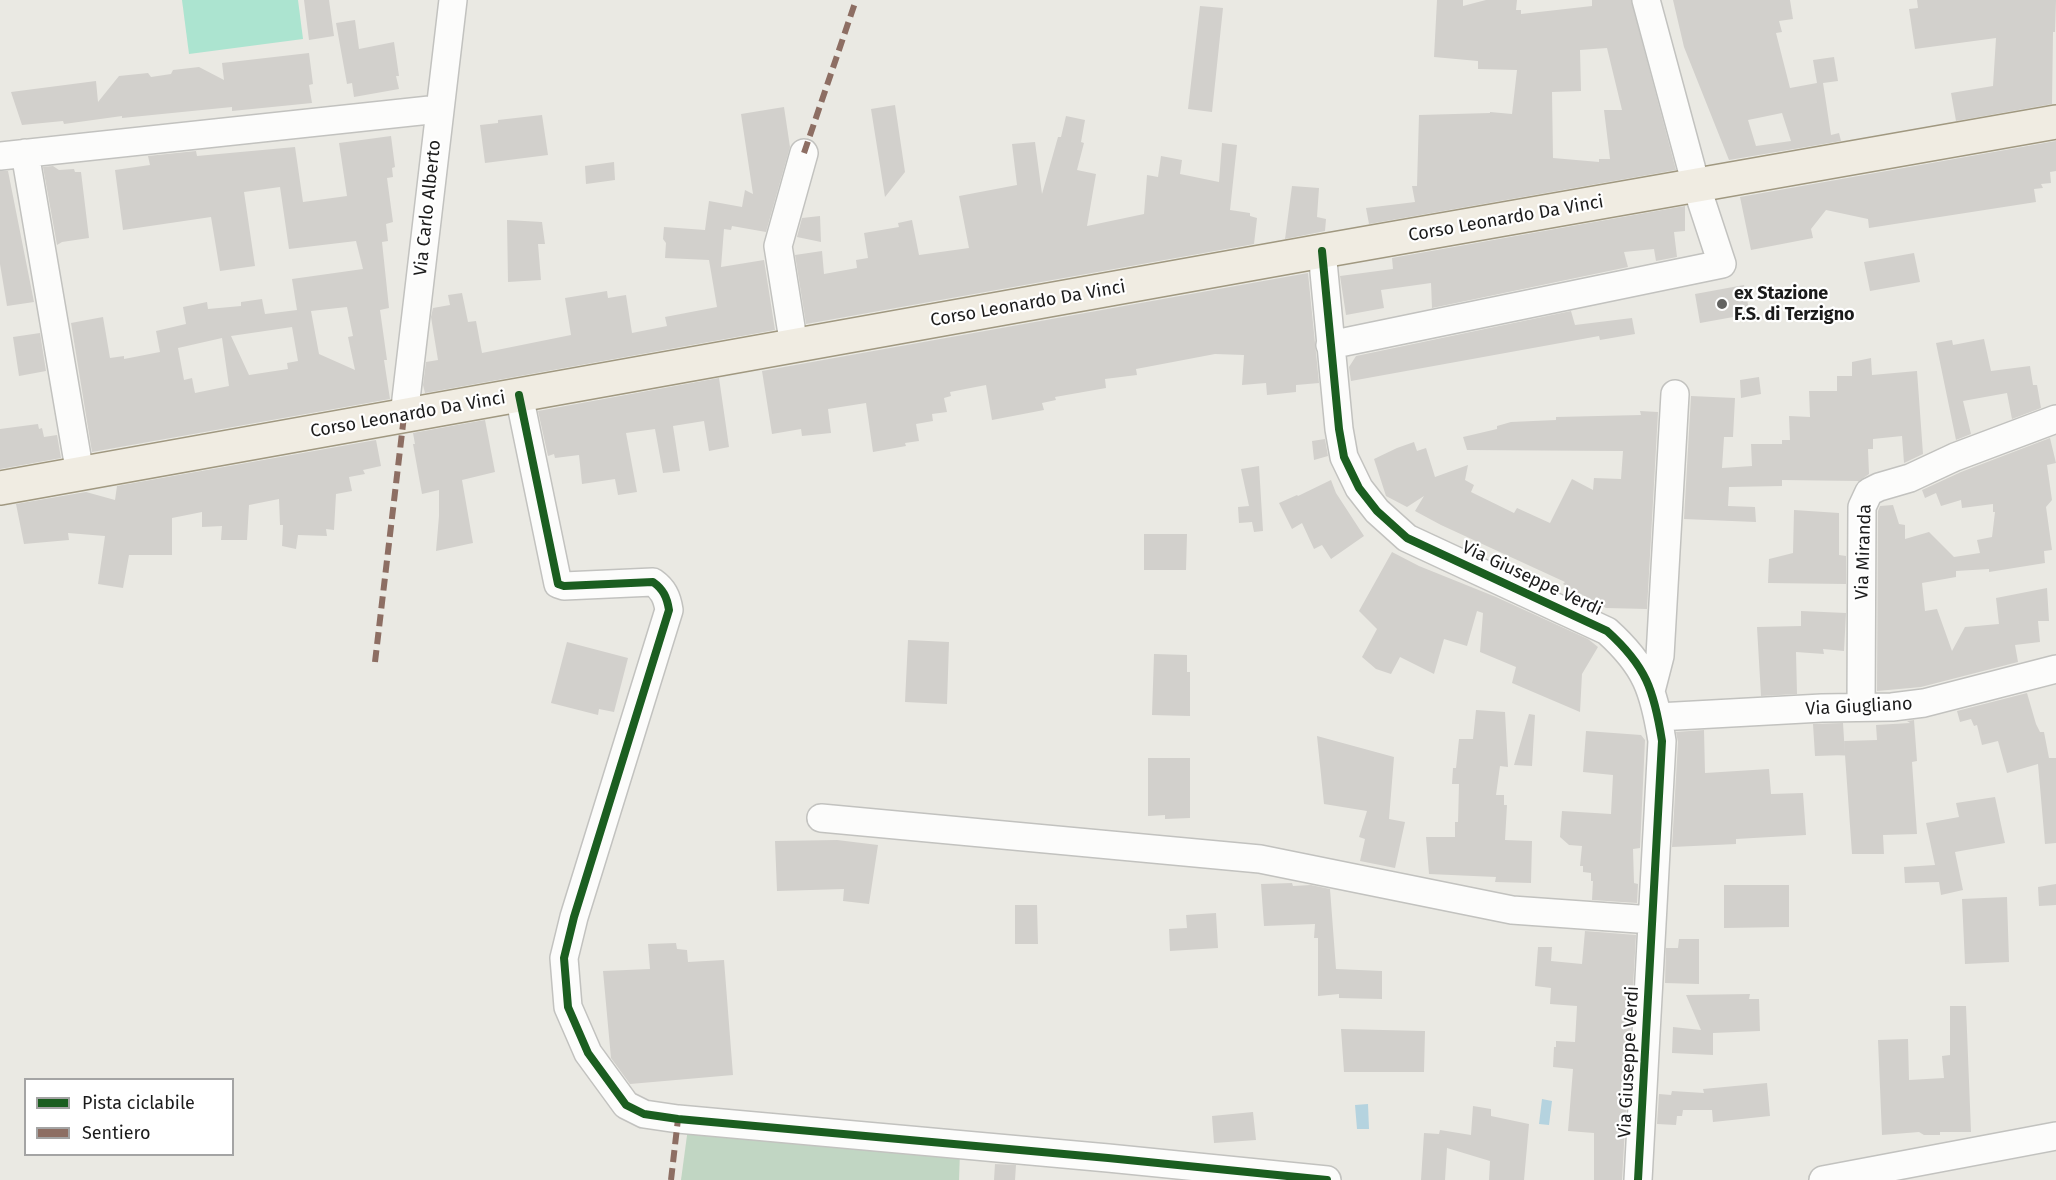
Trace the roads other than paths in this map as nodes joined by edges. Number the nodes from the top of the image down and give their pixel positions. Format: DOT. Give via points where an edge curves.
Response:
graph roads {
  1 [pos="453,0"];
  2 [pos="1646,0"];
  3 [pos="439,109"];
  4 [pos="2056,122"];
  5 [pos="804,153"];
  6 [pos="13,155"];
  7 [pos="1696,185"];
  8 [pos="1322,251"];
  9 [pos="1330,345"];
  10 [pos="795,346"];
  11 [pos="1675,394"];
  12 [pos="519,395"];
  13 [pos="404,416"];
  14 [pos="2056,419"];
  15 [pos="80,474"];
  16 [pos="0,489"];
  17 [pos="2056,669"];
  18 [pos="1655,704"];
  19 [pos="1861,707"];
  20 [pos="821,818"];
  21 [pos="1652,921"];
  22 [pos="2056,1136"];
  23 [pos="1327,1180"];
  24 [pos="1638,1180"];
  25 [pos="1823,1180"];
  1 -- 3 [label="street, Via Carlo Alberto"];
  2 -- 7 [label="street"];
  3 -- 6 [label="street"];
  3 -- 13 [label="street, Via Carlo Alberto"];
  4 -- 7 [label="main road, Corso Leonardo Da Vinci"];
  5 -- 10 [label="street" via="778,246"];
  6 -- 15 [label="street"];
  7 -- 8 [label="main road, Corso Leonardo Da Vinci"];
  7 -- 9 [label="street" via="1722,264"];
  8 -- 9 [label="street, Via Giuseppe Verdi"];
  8 -- 10 [label="main road, Corso Leonardo Da Vinci"];
  9 -- 18 [label="street, Via Giuseppe Verdi" via="1344,457 1359,488 1377,511 1407,538 1607,631 1644,672"];
  10 -- 12 [label="main road, Corso Leonardo Da Vinci"];
  11 -- 18 [label="street"];
  12 -- 13 [label="main road, Corso Leonardo Da Vinci"];
  12 -- 23 [label="street" via="555,580 564,586 653,582 667,598 669,610 564,958 568,1007 588,1053 626,1105 644,1114 678,1119"];
  13 -- 15 [label="main road, Corso Leonardo Da Vinci"];
  14 -- 19 [label="street, Via Miranda" via="1910,478 1878,487 1865,497"];
  15 -- 16 [label="main road, Corso Leonardo Da Vinci"];
  17 -- 19 [label="street, Via Giugliano" via="1924,703"];
  18 -- 19 [label="street, Via Giugliano"];
  18 -- 21 [label="street, Via Giuseppe Verdi" via="1662,741"];
  20 -- 21 [label="street" via="1260,859 1512,910"];
  21 -- 24 [label="street, Via Giuseppe Verdi"];
  22 -- 25 [label="street"];
}
